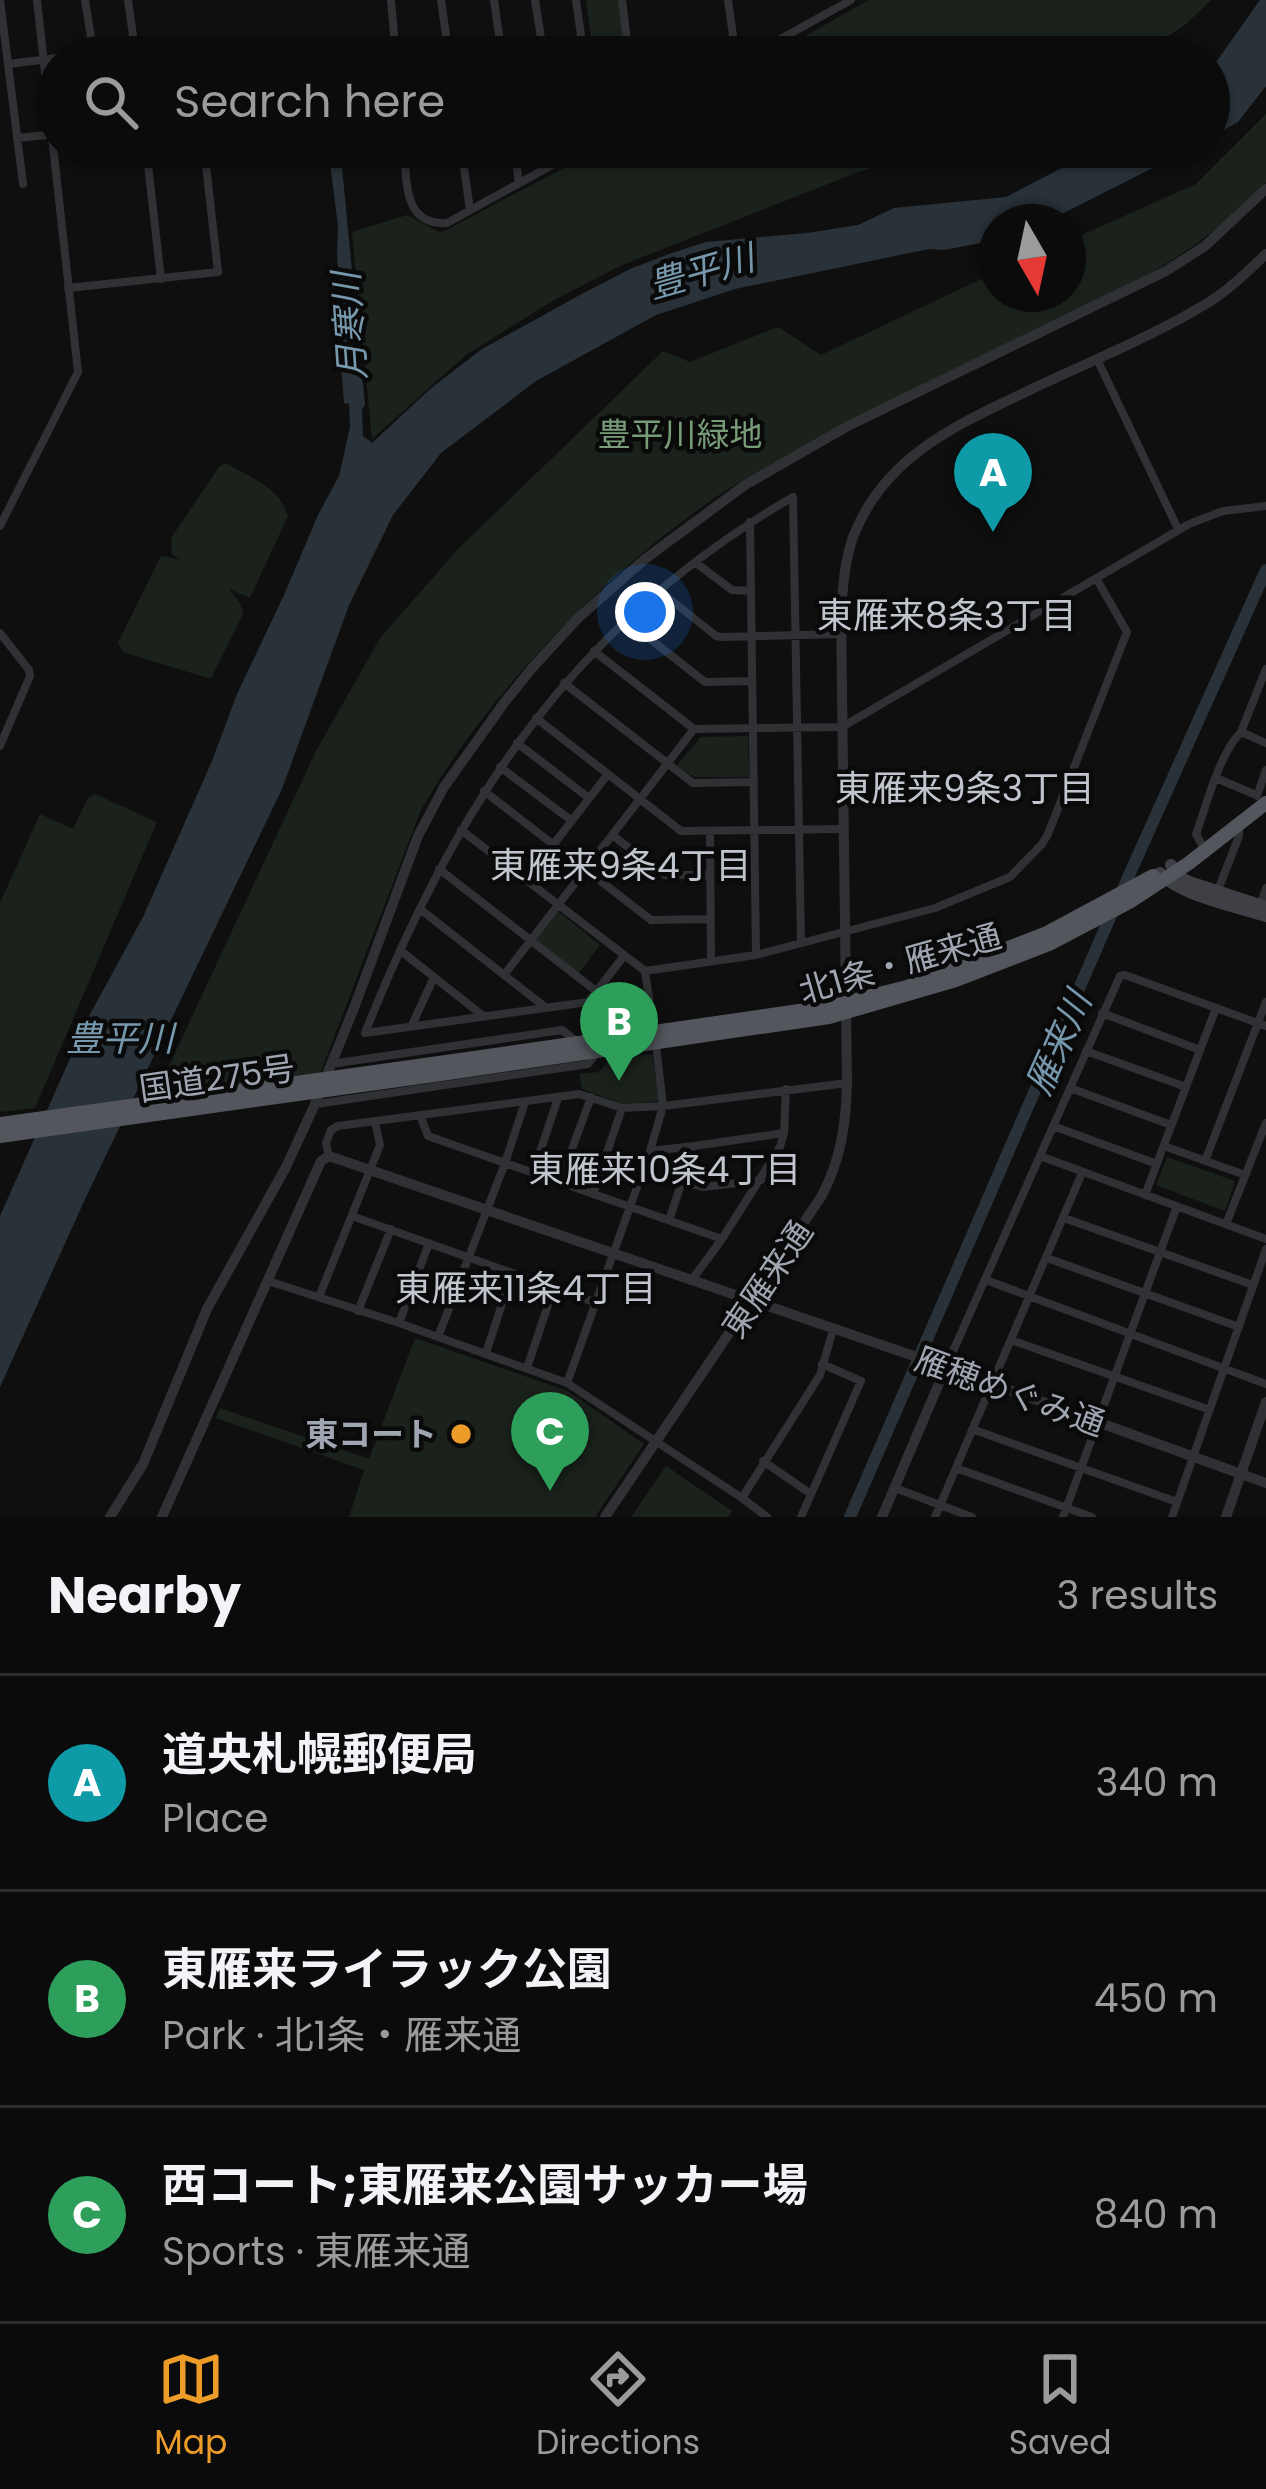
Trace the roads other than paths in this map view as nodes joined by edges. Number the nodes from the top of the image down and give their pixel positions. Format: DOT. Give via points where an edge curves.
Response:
graph roads {
  1 [pos="0,0"];
  2 [pos="37,0"];
  3 [pos="86,0"];
  4 [pos="128,0"];
  5 [pos="391,0"];
  6 [pos="441,0"];
  7 [pos="494,0"];
  8 [pos="536,0"];
  9 [pos="576,0"];
  10 [pos="622,0"];
  11 [pos="851,0"];
  12 [pos="731,2"];
  13 [pos="42,36"];
  14 [pos="91,36"];
  15 [pos="133,36"];
  16 [pos="394,36"];
  17 [pos="446,36"];
  18 [pos="499,36"];
  19 [pos="541,36"];
  20 [pos="581,36"];
  21 [pos="626,36"];
  22 [pos="734,36"];
  23 [pos="786,36"];
  24 [pos="36,60"];
  25 [pos="8,64"];
  26 [pos="36,136"];
  27 [pos="17,138"];
  28 [pos="58,168"];
  29 [pos="148,168"];
  30 [pos="206,168"];
  31 [pos="406,168"];
  32 [pos="464,168"];
  33 [pos="517,168"];
  34 [pos="547,168"];
  35 [pos="22,184"];
  36 [pos="519,184"];
  37 [pos="1266,189"];
  38 [pos="470,210"];
  39 [pos="1266,254"];
  40 [pos="161,279"];
  41 [pos="68,288"];
  42 [pos="1097,358"];
  43 [pos="1266,506"];
  44 [pos="750,522"];
  45 [pos="0,526"];
  46 [pos="1178,530"];
  47 [pos="695,562"];
  48 [pos="1096,578"];
  49 [pos="659,591"];
  50 [pos="751,591"];
  51 [pos="626,620"];
  52 [pos="0,633"];
  53 [pos="841,634"];
  54 [pos="752,636"];
  55 [pos="797,636"];
  56 [pos="595,651"];
  57 [pos="1266,669"];
  58 [pos="752,681"];
  59 [pos="564,683"];
  60 [pos="1263,686"];
  61 [pos="536,718"];
  62 [pos="798,727"];
  63 [pos="842,727"];
  64 [pos="753,728"];
  65 [pos="694,729"];
  66 [pos="1241,732"];
  67 [pos="517,743"];
  68 [pos="1266,743"];
  69 [pos="0,746"];
  70 [pos="668,764"];
  71 [pos="500,766"];
  72 [pos="1266,770"];
  73 [pos="608,775"];
  74 [pos="1216,778"];
  75 [pos="754,782"];
  76 [pos="484,791"];
  77 [pos="589,798"];
  78 [pos="640,799"];
  79 [pos="1262,801"];
  80 [pos="572,821"];
  81 [pos="1239,827"];
  82 [pos="800,829"];
  83 [pos="843,829"];
  84 [pos="460,830"];
  85 [pos="710,830"];
  86 [pos="754,830"];
  87 [pos="612,835"];
  88 [pos="1202,844"];
  89 [pos="554,845"];
  90 [pos="439,869"];
  91 [pos="586,869"];
  92 [pos="1168,872"];
  93 [pos="710,875"];
  94 [pos="1266,888"];
  95 [pos="1218,891"];
  96 [pos="559,904"];
  97 [pos="420,909"];
  98 [pos="1263,910"];
  99 [pos="711,919"];
  100 [pos="845,932"];
  101 [pos="531,940"];
  102 [pos="801,943"];
  103 [pos="401,951"];
  104 [pos="756,955"];
  105 [pos="624,956"];
  106 [pos="712,961"];
  107 [pos="645,971"];
  108 [pos="504,975"];
  109 [pos="434,977"];
  110 [pos="596,991"];
  111 [pos="1266,1002"];
  112 [pos="547,1007"];
  113 [pos="846,1007"];
  114 [pos="1216,1008"];
  115 [pos="1102,1013"];
  116 [pos="483,1016"];
  117 [pos="1262,1024"];
  118 [pos="412,1026"];
  119 [pos="655,1038"];
  120 [pos="584,1048"];
  121 [pos="1200,1050"];
  122 [pos="1086,1051"];
  123 [pos="331,1064"];
  124 [pos="440,1069"];
  125 [pos="847,1082"];
  126 [pos="1186,1087"];
  127 [pos="1070,1088"];
  128 [pos="786,1089"];
  129 [pos="558,1097"];
  130 [pos="590,1097"];
  131 [pos="525,1102"];
  132 [pos="315,1104"];
  133 [pos="663,1106"];
  134 [pos="622,1108"];
  135 [pos="420,1115"];
  136 [pos="375,1121"];
  137 [pos="1266,1123"];
  138 [pos="0,1124"];
  139 [pos="1053,1126"];
  140 [pos="1172,1126"];
  141 [pos="784,1133"];
  142 [pos="0,1136"];
  143 [pos="1263,1138"];
  144 [pos="694,1146"];
  145 [pos="1164,1146"];
  146 [pos="650,1151"];
  147 [pos="328,1156"];
  148 [pos="1040,1156"];
  149 [pos="1204,1160"];
  150 [pos="505,1163"];
  151 [pos="1156,1164"];
  152 [pos="370,1170"];
  153 [pos="533,1173"];
  154 [pos="1082,1173"];
  155 [pos="1245,1175"];
  156 [pos="761,1180"];
  157 [pos="560,1182"];
  158 [pos="682,1182"];
  159 [pos="593,1194"];
  160 [pos="1145,1195"];
  161 [pos="629,1206"];
  162 [pos="1177,1206"];
  163 [pos="487,1210"];
  164 [pos="352,1216"];
  165 [pos="1064,1218"];
  166 [pos="669,1220"];
  167 [pos="1226,1224"];
  168 [pos="391,1229"];
  169 [pos="722,1239"];
  170 [pos="1266,1239"];
  171 [pos="429,1243"];
  172 [pos="1266,1249"];
  173 [pos="1160,1252"];
  174 [pos="614,1254"];
  175 [pos="470,1258"];
  176 [pos="1047,1258"];
  177 [pos="512,1273"];
  178 [pos="691,1280"];
  179 [pos="986,1280"];
  180 [pos="267,1281"];
  181 [pos="1253,1285"];
  182 [pos="554,1288"];
  183 [pos="1145,1293"];
  184 [pos="319,1297"];
  185 [pos="1030,1298"];
  186 [pos="595,1302"];
  187 [pos="752,1302"];
  188 [pos="358,1311"];
  189 [pos="399,1323"];
  190 [pos="1239,1327"];
  191 [pos="833,1330"];
  192 [pos="1130,1334"];
  193 [pos="438,1337"];
  194 [pos="1011,1340"];
  195 [pos="487,1353"];
  196 [pos="822,1364"];
  197 [pos="946,1367"];
  198 [pos="527,1368"];
  199 [pos="1224,1369"];
  200 [pos="1115,1376"];
  201 [pos="567,1383"];
  202 [pos="992,1384"];
  203 [pos="1266,1384"];
  204 [pos="1266,1402"];
  205 [pos="1210,1410"];
  206 [pos="1098,1422"];
  207 [pos="972,1430"];
  208 [pos="656,1443"];
  209 [pos="1194,1457"];
  210 [pos="763,1461"];
  211 [pos="956,1468"];
  212 [pos="1082,1468"];
  213 [pos="1241,1474"];
  214 [pos="1266,1483"];
  215 [pos="895,1488"];
  216 [pos="812,1494"];
  217 [pos="742,1498"];
  218 [pos="1178,1502"];
  219 [pos="940,1506"];
  220 [pos="1066,1513"];
  221 [pos="110,1517"];
  222 [pos="162,1517"];
  223 [pos="605,1517"];
  224 [pos="767,1517"];
  225 [pos="801,1517"];
  226 [pos="883,1517"];
  227 [pos="935,1517"];
  228 [pos="972,1517"];
  229 [pos="1092,1517"];
  230 [pos="1172,1517"];
  231 [pos="1226,1517"];
  1 -- 25 [label="street"];
  2 -- 13 [label="street"];
  3 -- 14 [label="street"];
  4 -- 15 [label="street"];
  5 -- 16 [label="street"];
  6 -- 17 [label="street"];
  7 -- 18 [label="street"];
  8 -- 19 [label="street"];
  9 -- 20 [label="street"];
  10 -- 21 [label="street"];
  11 -- 23 [label="street"];
  12 -- 22 [label="street"];
  24 -- 25 [label="street"];
  25 -- 27 [label="street"];
  26 -- 27 [label="street"];
  27 -- 35 [label="street"];
  28 -- 41 [label="street"];
  29 -- 40 [label="street"];
  30 -- 40 [label="street" via="218,272"];
  31 -- 38 [label="street" via="417,213 438,224"];
  32 -- 38 [label="street"];
  33 -- 36 [label="street"];
  34 -- 36 [label="street"];
  36 -- 38 [label="street"];
  37 -- 123 [label="street" via="1166,271 745,485 578,618 444,787"];
  39 -- 42 [label="street, 東雁来通" via="1207,303"];
  40 -- 41 [label="street"];
  41 -- 45 [label="street" via="78,372"];
  42 -- 46 [label="street"];
  42 -- 53 [label="street, 東雁来通" via="949,428 904,463 854,536"];
  43 -- 46 [label="street"];
  44 -- 47 [label="street"];
  44 -- 50 [label="street"];
  44 -- 55 [label="street" via="793,497"];
  46 -- 48 [label="street"];
  47 -- 49 [label="street"];
  47 -- 50 [label="street" via="732,590"];
  48 -- 63 [label="street"];
  48 -- 100 [label="street" via="1127,632 1042,844 1010,877"];
  49 -- 51 [label="street"];
  49 -- 54 [label="street" via="716,635"];
  50 -- 54 [label="street"];
  51 -- 56 [label="street"];
  51 -- 58 [label="street" via="706,682"];
  52 -- 69 [label="street" via="30,676"];
  53 -- 55 [label="street"];
  53 -- 63 [label="street, 東雁来通"];
  54 -- 55 [label="street"];
  54 -- 58 [label="street"];
  55 -- 62 [label="street"];
  56 -- 59 [label="street"];
  56 -- 65 [label="street"];
  57 -- 60 [label="street"];
  58 -- 64 [label="street"];
  59 -- 61 [label="street"];
  59 -- 70 [label="street"];
  60 -- 66 [label="street"];
  61 -- 67 [label="street"];
  61 -- 73 [label="street"];
  62 -- 63 [label="street"];
  62 -- 64 [label="street"];
  62 -- 82 [label="street"];
  63 -- 83 [label="street, 東雁来通"];
  64 -- 65 [label="street"];
  64 -- 75 [label="street"];
  65 -- 70 [label="street"];
  66 -- 68 [label="street"];
  66 -- 74 [label="street"];
  67 -- 71 [label="street"];
  67 -- 77 [label="street"];
  70 -- 75 [label="street" via="692,783"];
  70 -- 78 [label="street"];
  71 -- 76 [label="street"];
  71 -- 80 [label="street"];
  72 -- 79 [label="street"];
  73 -- 77 [label="street"];
  73 -- 78 [label="street"];
  74 -- 79 [label="street"];
  74 -- 88 [label="street" via="1196,834"];
  75 -- 86 [label="street"];
  76 -- 84 [label="street"];
  76 -- 89 [label="street"];
  77 -- 80 [label="street"];
  78 -- 85 [label="street" via="681,831"];
  78 -- 87 [label="street"];
  79 -- 81 [label="highway, 北1条・雁来通"];
  79 -- 88 [label="highway, 北1条・雁来通"];
  80 -- 89 [label="street"];
  81 -- 92 [label="highway, 北1条・雁来通"];
  81 -- 95 [label="street"];
  82 -- 83 [label="street"];
  82 -- 86 [label="street"];
  82 -- 102 [label="street"];
  83 -- 100 [label="street, 東雁来通"];
  84 -- 90 [label="street"];
  84 -- 96 [label="street"];
  85 -- 86 [label="street"];
  85 -- 93 [label="street"];
  86 -- 104 [label="street"];
  87 -- 91 [label="street"];
  87 -- 93 [label="street" via="665,875"];
  88 -- 92 [label="highway, 北1条・雁来通"];
  89 -- 91 [label="street"];
  90 -- 97 [label="street"];
  90 -- 101 [label="street"];
  91 -- 96 [label="street"];
  91 -- 99 [label="street" via="651,920"];
  92 -- 95 [label="main road"];
  92 -- 98 [label="main road" via="1180,888"];
  92 -- 113 [label="highway, 北1条・雁来通" via="1047,933"];
  92 -- 113 [label="highway, 北1条・雁来通" via="1049,944 908,996"];
  93 -- 99 [label="street"];
  94 -- 98 [label="street"];
  95 -- 98 [label="main road"];
  96 -- 101 [label="street"];
  96 -- 105 [label="street"];
  97 -- 103 [label="street"];
  97 -- 108 [label="street"];
  99 -- 106 [label="street"];
  100 -- 102 [label="street"];
  100 -- 113 [label="street, 東雁来通"];
  101 -- 108 [label="street"];
  101 -- 110 [label="street"];
  102 -- 104 [label="street"];
  103 -- 109 [label="street"];
  103 -- 118 [label="street" via="365,1033"];
  104 -- 106 [label="street"];
  105 -- 107 [label="street"];
  105 -- 110 [label="street"];
  106 -- 107 [label="street"];
  107 -- 119 [label="street"];
  108 -- 112 [label="street"];
  109 -- 116 [label="street"];
  109 -- 118 [label="street"];
  110 -- 112 [label="street" via="588,1002"];
  111 -- 117 [label="street"];
  112 -- 116 [label="street"];
  113 -- 119 [label="highway, 北1条・雁来通"];
  113 -- 125 [label="street, 東雁来通"];
  114 -- 115 [label="street" via="1121,975"];
  114 -- 117 [label="street"];
  114 -- 121 [label="street"];
  115 -- 121 [label="street"];
  115 -- 122 [label="street"];
  116 -- 118 [label="street"];
  117 -- 149 [label="street"];
  119 -- 120 [label="highway, 北1条・雁来通"];
  119 -- 133 [label="street"];
  120 -- 123 [label="street" via="562,1030"];
  120 -- 124 [label="highway, 北1条・雁来通"];
  120 -- 132 [label="street" via="593,1058 588,1064"];
  121 -- 126 [label="street"];
  122 -- 126 [label="street"];
  122 -- 127 [label="street"];
  123 -- 132 [label="street"];
  124 -- 138 [label="highway, 国道275号, bridge"];
  124 -- 142 [label="highway, 国道275号, bridge"];
  125 -- 128 [label="street"];
  125 -- 187 [label="street, 東雁来通" via="832,1176"];
  126 -- 140 [label="street"];
  127 -- 139 [label="street"];
  127 -- 140 [label="street"];
  128 -- 133 [label="street"];
  128 -- 141 [label="street"];
  129 -- 130 [label="street"];
  129 -- 131 [label="street"];
  129 -- 153 [label="street"];
  130 -- 134 [label="street"];
  130 -- 157 [label="street"];
  131 -- 135 [label="street"];
  131 -- 150 [label="street"];
  132 -- 221 [label="street"];
  133 -- 134 [label="street"];
  133 -- 146 [label="street"];
  134 -- 159 [label="street"];
  135 -- 136 [label="street"];
  135 -- 150 [label="street" via="428,1136"];
  136 -- 147 [label="street" via="331,1130"];
  136 -- 152 [label="street" via="380,1145"];
  137 -- 143 [label="street"];
  139 -- 148 [label="street"];
  139 -- 151 [label="street"];
  140 -- 145 [label="street"];
  141 -- 144 [label="street"];
  141 -- 156 [label="street"];
  143 -- 155 [label="street"];
  144 -- 146 [label="street"];
  144 -- 158 [label="street"];
  145 -- 149 [label="street"];
  145 -- 151 [label="street"];
  146 -- 161 [label="street"];
  147 -- 152 [label="street, 雁穂めぐみ通"];
  147 -- 180 [label="street"];
  148 -- 154 [label="street"];
  148 -- 179 [label="street"];
  149 -- 155 [label="street"];
  150 -- 153 [label="street"];
  150 -- 163 [label="street"];
  151 -- 160 [label="street"];
  152 -- 163 [label="street, 雁穂めぐみ通"];
  152 -- 164 [label="street"];
  153 -- 157 [label="street"];
  154 -- 160 [label="street"];
  154 -- 165 [label="street"];
  155 -- 167 [label="street"];
  156 -- 158 [label="street"];
  156 -- 169 [label="street"];
  157 -- 159 [label="street"];
  158 -- 166 [label="street"];
  159 -- 161 [label="street"];
  160 -- 162 [label="street"];
  161 -- 166 [label="street"];
  161 -- 174 [label="street"];
  162 -- 167 [label="street"];
  162 -- 173 [label="street"];
  163 -- 174 [label="street, 雁穂めぐみ通"];
  163 -- 175 [label="street"];
  164 -- 168 [label="street"];
  164 -- 184 [label="street"];
  165 -- 173 [label="street"];
  165 -- 176 [label="street"];
  166 -- 169 [label="street"];
  167 -- 170 [label="street"];
  168 -- 171 [label="street"];
  168 -- 188 [label="street"];
  169 -- 178 [label="street"];
  171 -- 175 [label="street"];
  171 -- 189 [label="street"];
  172 -- 181 [label="street"];
  173 -- 181 [label="street"];
  173 -- 183 [label="street"];
  174 -- 178 [label="street, 雁穂めぐみ通"];
  174 -- 186 [label="street"];
  175 -- 177 [label="street"];
  175 -- 193 [label="street"];
  176 -- 183 [label="street"];
  176 -- 185 [label="street"];
  177 -- 182 [label="street"];
  177 -- 195 [label="street"];
  178 -- 187 [label="street, 雁穂めぐみ通"];
  179 -- 185 [label="street"];
  179 -- 197 [label="street"];
  180 -- 184 [label="street"];
  180 -- 222 [label="street"];
  181 -- 190 [label="street"];
  182 -- 186 [label="street"];
  182 -- 198 [label="street"];
  183 -- 190 [label="street"];
  183 -- 192 [label="street"];
  184 -- 188 [label="street"];
  185 -- 192 [label="street"];
  185 -- 194 [label="street"];
  186 -- 201 [label="street"];
  187 -- 191 [label="street, 雁穂めぐみ通"];
  187 -- 208 [label="street, 東雁来通"];
  188 -- 189 [label="street"];
  189 -- 193 [label="street"];
  190 -- 199 [label="street"];
  191 -- 196 [label="street"];
  191 -- 197 [label="street, 雁穂めぐみ通"];
  192 -- 199 [label="street"];
  192 -- 200 [label="street"];
  193 -- 195 [label="street"];
  194 -- 200 [label="street"];
  194 -- 202 [label="street"];
  195 -- 198 [label="street"];
  196 -- 210 [label="street"];
  196 -- 216 [label="street" via="861,1381"];
  197 -- 202 [label="street, 雁穂めぐみ通"];
  197 -- 215 [label="street"];
  198 -- 201 [label="street"];
  199 -- 203 [label="street"];
  199 -- 205 [label="street"];
  200 -- 205 [label="street"];
  200 -- 206 [label="street"];
  201 -- 208 [label="street"];
  202 -- 206 [label="street, 雁穂めぐみ通"];
  202 -- 207 [label="street"];
  204 -- 213 [label="street"];
  205 -- 209 [label="street"];
  206 -- 209 [label="street, 雁穂めぐみ通"];
  206 -- 212 [label="street"];
  207 -- 211 [label="street"];
  207 -- 212 [label="street"];
  208 -- 217 [label="street"];
  208 -- 223 [label="street, 東雁来通"];
  209 -- 213 [label="street, 雁穂めぐみ通"];
  209 -- 218 [label="street"];
  210 -- 216 [label="street"];
  210 -- 217 [label="street"];
  211 -- 219 [label="street"];
  211 -- 220 [label="street"];
  212 -- 218 [label="street"];
  212 -- 220 [label="street"];
  213 -- 214 [label="street, 雁穂めぐみ通"];
  213 -- 231 [label="street"];
  215 -- 219 [label="street"];
  215 -- 226 [label="street"];
  216 -- 225 [label="street"];
  217 -- 224 [label="street"];
  218 -- 230 [label="street"];
  219 -- 227 [label="street"];
  219 -- 228 [label="street"];
  220 -- 229 [label="street"];
}
